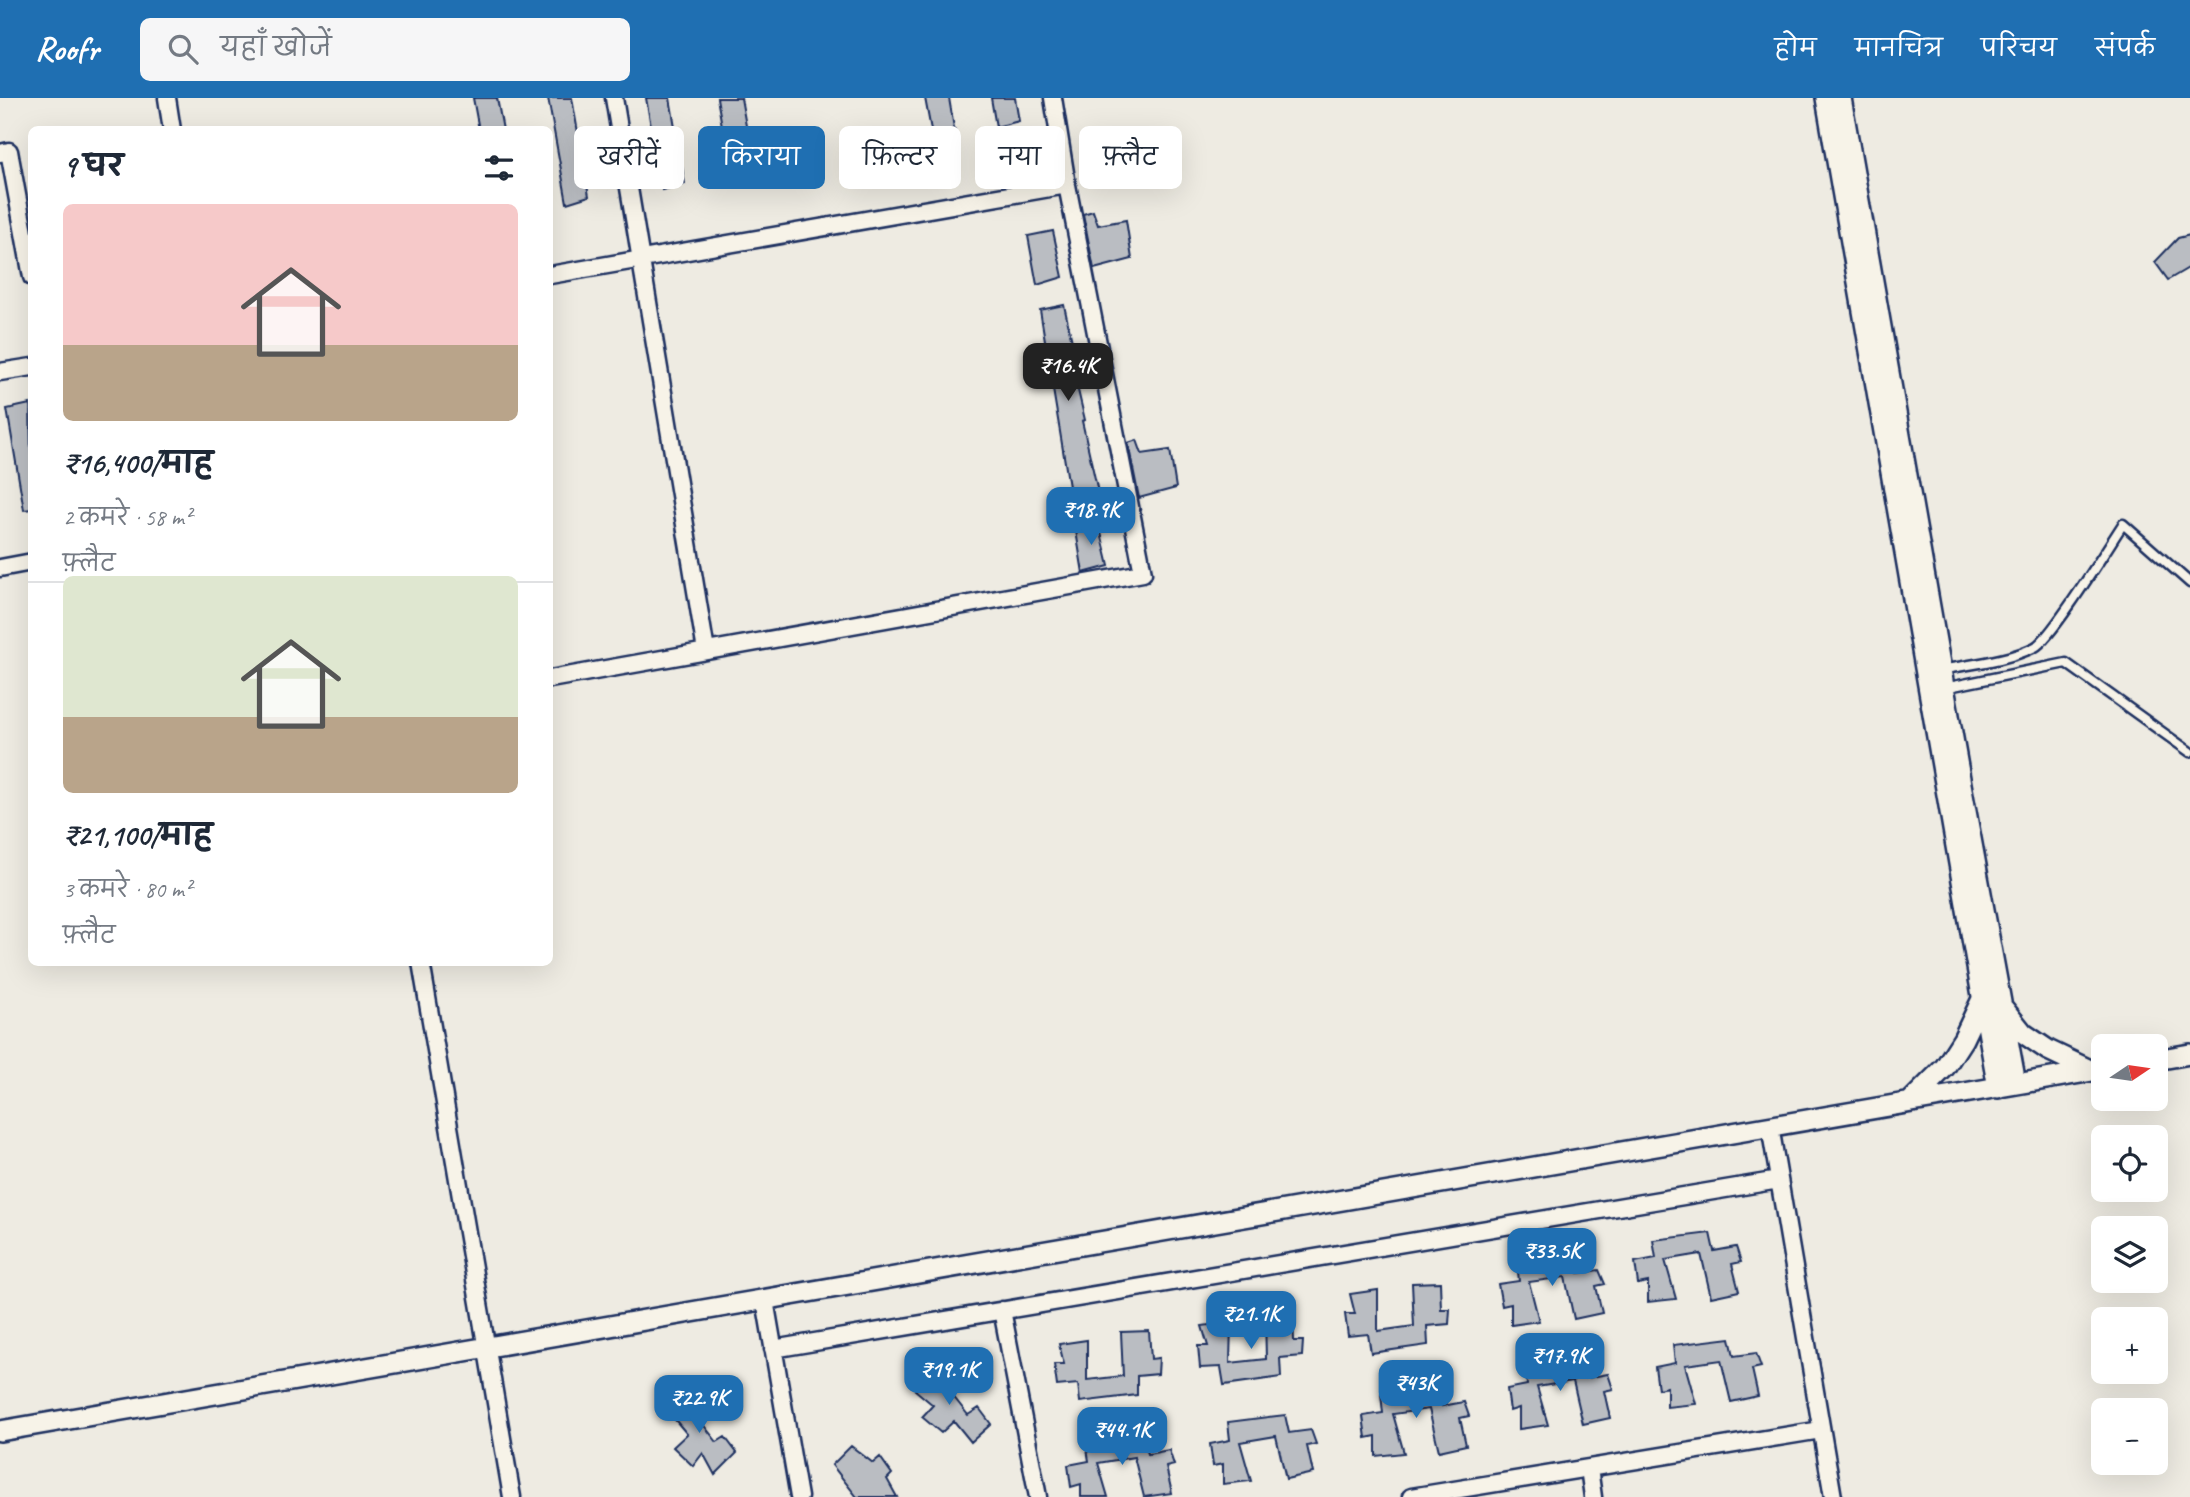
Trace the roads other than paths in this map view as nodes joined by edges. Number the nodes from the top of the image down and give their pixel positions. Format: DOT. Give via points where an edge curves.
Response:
graph roads {
  1 [pos="167,98"];
  2 [pos="614,98"];
  3 [pos="1052,98"];
  4 [pos="1826,98"];
  5 [pos="1842,98"];
  6 [pos="171,126"];
  7 [pos="0,153"];
  8 [pos="1067,185"];
  9 [pos="28,256"];
  10 [pos="642,259"];
  11 [pos="553,274"];
  12 [pos="28,368"];
  13 [pos="0,372"];
  14 [pos="28,563"];
  15 [pos="0,568"];
  16 [pos="2190,583"];
  17 [pos="706,651"];
  18 [pos="553,677"];
  19 [pos="1942,679"];
  20 [pos="2190,752"];
  21 [pos="422,966"];
  22 [pos="1992,1002"];
  23 [pos="2190,1054"];
  24 [pos="2168,1058"];
  25 [pos="2091,1067"];
  26 [pos="2091,1071"];
  27 [pos="2007,1086"];
  28 [pos="1910,1102"];
  29 [pos="1770,1126"];
  30 [pos="1779,1180"];
  31 [pos="765,1300"];
  32 [pos="1002,1310"];
  33 [pos="487,1348"];
  34 [pos="773,1349"];
  35 [pos="1821,1430"];
  36 [pos="0,1431"];
  37 [pos="1589,1468"];
  38 [pos="512,1497"];
  39 [pos="799,1497"];
  40 [pos="1038,1497"];
  41 [pos="1411,1497"];
  42 [pos="1593,1497"];
  43 [pos="1833,1497"];
  1 -- 6 [label="street"];
  2 -- 10 [label="street"];
  3 -- 8 [label="street"];
  4 -- 22 [label="street"];
  5 -- 19 [label="street"];
  7 -- 9 [label="street" via="9,151"];
  8 -- 10 [label="street"];
  8 -- 17 [label="street" via="1143,573"];
  10 -- 11 [label="street"];
  10 -- 17 [label="street"];
  12 -- 13 [label="street"];
  14 -- 15 [label="street"];
  16 -- 19 [label="lane" via="2123,524 2038,646"];
  17 -- 18 [label="street"];
  19 -- 20 [label="lane" via="2066,663"];
  19 -- 22 [label="street"];
  21 -- 33 [label="street"];
  22 -- 25 [label="street" via="2048,1050"];
  22 -- 27 [label="street"];
  22 -- 28 [label="street" via="1945,1067"];
  23 -- 24 [label="street"];
  26 -- 27 [label="street"];
  27 -- 28 [label="street"];
  28 -- 29 [label="street"];
  29 -- 30 [label="street"];
  29 -- 31 [label="street"];
  30 -- 32 [label="street"];
  30 -- 35 [label="street"];
  31 -- 33 [label="street"];
  31 -- 34 [label="street"];
  32 -- 34 [label="street"];
  32 -- 40 [label="street"];
  33 -- 36 [label="street"];
  33 -- 38 [label="street"];
  34 -- 39 [label="street"];
  35 -- 37 [label="street"];
  35 -- 43 [label="street"];
  37 -- 41 [label="street"];
  37 -- 42 [label="street"];
}
